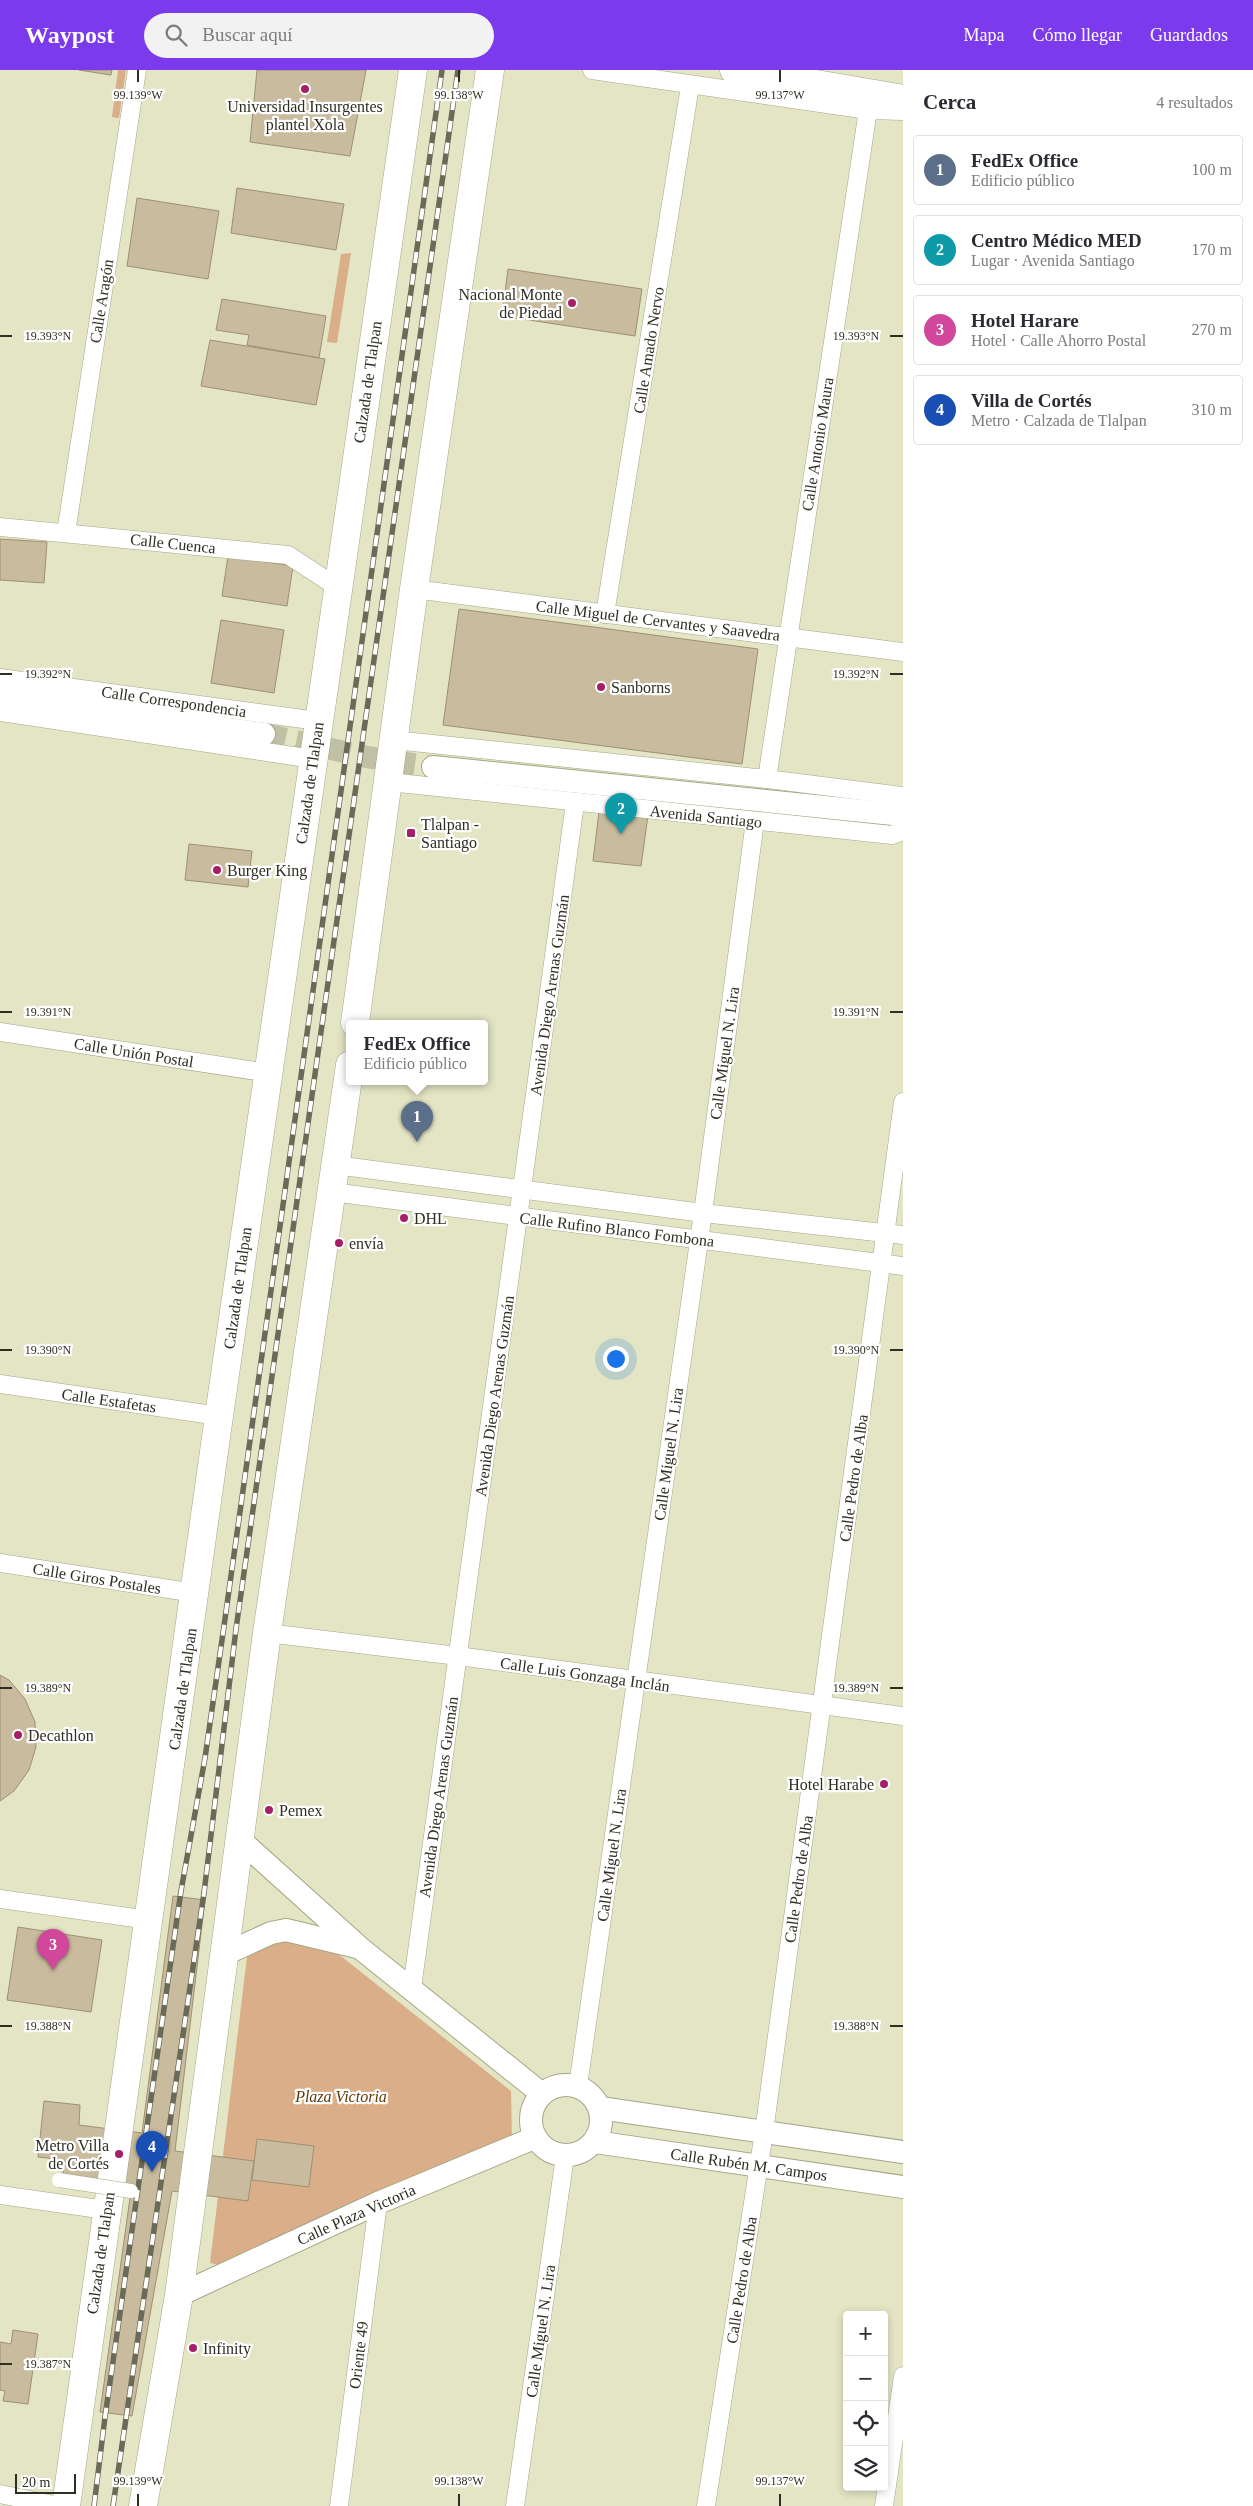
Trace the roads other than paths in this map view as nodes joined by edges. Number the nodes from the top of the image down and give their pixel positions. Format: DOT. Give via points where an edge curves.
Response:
graph roads {
  1 [pos="137,70"];
  2 [pos="413,70"];
  3 [pos="490,70"];
  4 [pos="592,70"];
  5 [pos="734,70"];
  6 [pos="690,86"];
  7 [pos="903,99"];
  8 [pos="868,110"];
  9 [pos="903,111"];
  10 [pos="0,526"];
  11 [pos="66,533"];
  12 [pos="337,587"];
  13 [pos="414,589"];
  14 [pos="605,614"];
  15 [pos="788,636"];
  16 [pos="903,652"];
  17 [pos="0,678"];
  18 [pos="0,696"];
  19 [pos="0,712"];
  20 [pos="318,721"];
  21 [pos="264,734"];
  22 [pos="394,740"];
  23 [pos="313,759"];
  24 [pos="433,767"];
  25 [pos="767,779"];
  26 [pos="389,782"];
  27 [pos="903,796"];
  28 [pos="575,803"];
  29 [pos="903,815"];
  30 [pos="755,821"];
  31 [pos="903,831"];
  32 [pos="355,1020"];
  33 [pos="0,1032"];
  34 [pos="269,1073"];
  35 [pos="347,1085"];
  36 [pos="903,1102"];
  37 [pos="335,1165"];
  38 [pos="523,1188"];
  39 [pos="332,1192"];
  40 [pos="703,1213"];
  41 [pos="519,1217"];
  42 [pos="894,1234"];
  43 [pos="698,1238"];
  44 [pos="882,1263"];
  45 [pos="903,1266"];
  46 [pos="0,1384"];
  47 [pos="219,1416"];
  48 [pos="0,1563"];
  49 [pos="195,1593"];
  50 [pos="267,1633"];
  51 [pos="458,1656"];
  52 [pos="635,1681"];
  53 [pos="822,1705"];
  54 [pos="903,1716"];
  55 [pos="239,1839"];
  56 [pos="0,1899"];
  57 [pos="149,1920"];
  58 [pos="360,1948"];
  59 [pos="225,1954"];
  60 [pos="412,1988"];
  61 [pos="578,2086"];
  62 [pos="542,2094"];
  63 [pos="600,2108"];
  64 [pos="764,2132"];
  65 [pos="534,2138"];
  66 [pos="595,2142"];
  67 [pos="903,2152"];
  68 [pos="565,2156"];
  69 [pos="759,2166"];
  70 [pos="59,2180"];
  71 [pos="903,2186"];
  72 [pos="132,2191"];
  73 [pos="0,2195"];
  74 [pos="378,2203"];
  75 [pos="106,2210"];
  76 [pos="179,2295"];
  77 [pos="903,2376"];
  78 [pos="0,2494"];
  79 [pos="58,2506"];
  80 [pos="66,2506"];
  81 [pos="144,2506"];
  82 [pos="339,2506"];
  83 [pos="516,2506"];
  84 [pos="706,2506"];
  85 [pos="884,2506"];
  1 -- 11 [label="street, Calle Aragón"];
  2 -- 12 [label="main road, Calzada de Tlalpan"];
  3 -- 13 [label="main road"];
  4 -- 6 [label="street"];
  5 -- 7 [label="main road"];
  6 -- 8 [label="street"];
  6 -- 14 [label="street, Calle Amado Nervo"];
  8 -- 9 [label="street"];
  8 -- 15 [label="street, Calle Antonio Maura"];
  10 -- 11 [label="street, Calle Cuenca"];
  11 -- 12 [label="street, Calle Cuenca" via="288,555"];
  12 -- 20 [label="main road, Calzada de Tlalpan"];
  13 -- 14 [label="street, Calle Miguel de Cervantes y Saavedra"];
  13 -- 22 [label="main road"];
  14 -- 15 [label="street, Calle Miguel de Cervantes y Saavedra"];
  15 -- 16 [label="street, Calle Miguel de Cervantes y Saavedra"];
  15 -- 25 [label="street, Calle Antonio Maura"];
  17 -- 20 [label="street, Calle Correspondencia"];
  18 -- 21 [label="street, Calle Correspondencia"];
  19 -- 23 [label="street"];
  20 -- 23 [label="main road, Calzada de Tlalpan"];
  22 -- 25 [label="street"];
  22 -- 26 [label="main road"];
  23 -- 34 [label="main road, Calzada de Tlalpan"];
  24 -- 29 [label="street, Avenida Santiago"];
  25 -- 27 [label="street"];
  26 -- 28 [label="street, Avenida Santiago"];
  26 -- 32 [label="main road"];
  28 -- 30 [label="street, Avenida Santiago"];
  28 -- 38 [label="street, Avenida Diego Arenas Guzmán"];
  30 -- 31 [label="street, Avenida Santiago" via="892,835"];
  30 -- 40 [label="street, Calle Miguel N. Lira"];
  33 -- 34 [label="street, Calle Unión Postal"];
  34 -- 47 [label="main road, Calzada de Tlalpan"];
  35 -- 37 [label="main road"];
  36 -- 42 [label="street, Calle Pedro de Alba"];
  37 -- 38 [label="street, Calle Rufino Blanco Fombona"];
  37 -- 39 [label="main road"];
  38 -- 40 [label="street, Calle Rufino Blanco Fombona"];
  38 -- 41 [label="street, Avenida Diego Arenas Guzmán"];
  39 -- 41 [label="street, Calle Rufino Blanco Fombona"];
  39 -- 50 [label="main road"];
  40 -- 42 [label="street, Calle Rufino Blanco Fombona"];
  40 -- 43 [label="street, Calle Miguel N. Lira"];
  41 -- 43 [label="street, Calle Rufino Blanco Fombona"];
  41 -- 51 [label="street, Avenida Diego Arenas Guzmán"];
  42 -- 44 [label="street, Calle Pedro de Alba"];
  43 -- 44 [label="street, Calle Rufino Blanco Fombona"];
  43 -- 52 [label="street, Calle Miguel N. Lira"];
  44 -- 45 [label="street, Calle Rufino Blanco Fombona"];
  44 -- 53 [label="street, Calle Pedro de Alba"];
  46 -- 47 [label="street, Calle Estafetas"];
  47 -- 49 [label="main road, Calzada de Tlalpan"];
  48 -- 49 [label="street, Calle Giros Postales"];
  49 -- 57 [label="main road, Calzada de Tlalpan"];
  50 -- 51 [label="street, Calle Luis Gonzaga Inclán"];
  50 -- 55 [label="main road"];
  51 -- 52 [label="street, Calle Luis Gonzaga Inclán"];
  51 -- 60 [label="street, Avenida Diego Arenas Guzmán"];
  52 -- 53 [label="street, Calle Luis Gonzaga Inclán"];
  52 -- 61 [label="street, Calle Miguel N. Lira"];
  53 -- 54 [label="street, Calle Luis Gonzaga Inclán"];
  53 -- 64 [label="street, Calle Pedro de Alba"];
  55 -- 58 [label="street"];
  55 -- 59 [label="main road"];
  56 -- 57 [label="street"];
  57 -- 75 [label="main road, Calzada de Tlalpan"];
  58 -- 59 [label="street" via="286,1930 271,1933"];
  58 -- 60 [label="street"];
  59 -- 76 [label="main road"];
  60 -- 62 [label="street"];
  61 -- 62 [label="street" via="559,2085"];
  61 -- 63 [label="street" via="591,2095"];
  62 -- 65 [label="street" via="530,2114"];
  63 -- 64 [label="street, Calle Rubén M. Campos"];
  63 -- 66 [label="street" via="602,2120"];
  64 -- 67 [label="street, Calle Rubén M. Campos"];
  64 -- 69 [label="street, Calle Pedro de Alba"];
  65 -- 68 [label="street" via="547,2151"];
  65 -- 74 [label="street, Calle Plaza Victoria"];
  66 -- 68 [label="street" via="582,2153"];
  66 -- 69 [label="street, Calle Rubén M. Campos"];
  68 -- 83 [label="street, Calle Miguel N. Lira"];
  69 -- 71 [label="street, Calle Rubén M. Campos"];
  69 -- 84 [label="street, Calle Pedro de Alba"];
  70 -- 72 [label="street, bridge"];
  73 -- 75 [label="street"];
  74 -- 76 [label="street, Calle Plaza Victoria"];
  74 -- 82 [label="street, Oriente 49"];
  75 -- 80 [label="main road, Calzada de Tlalpan"];
  76 -- 81 [label="main road"];
  77 -- 85 [label="street"];
  78 -- 79 [label="street"];
}
